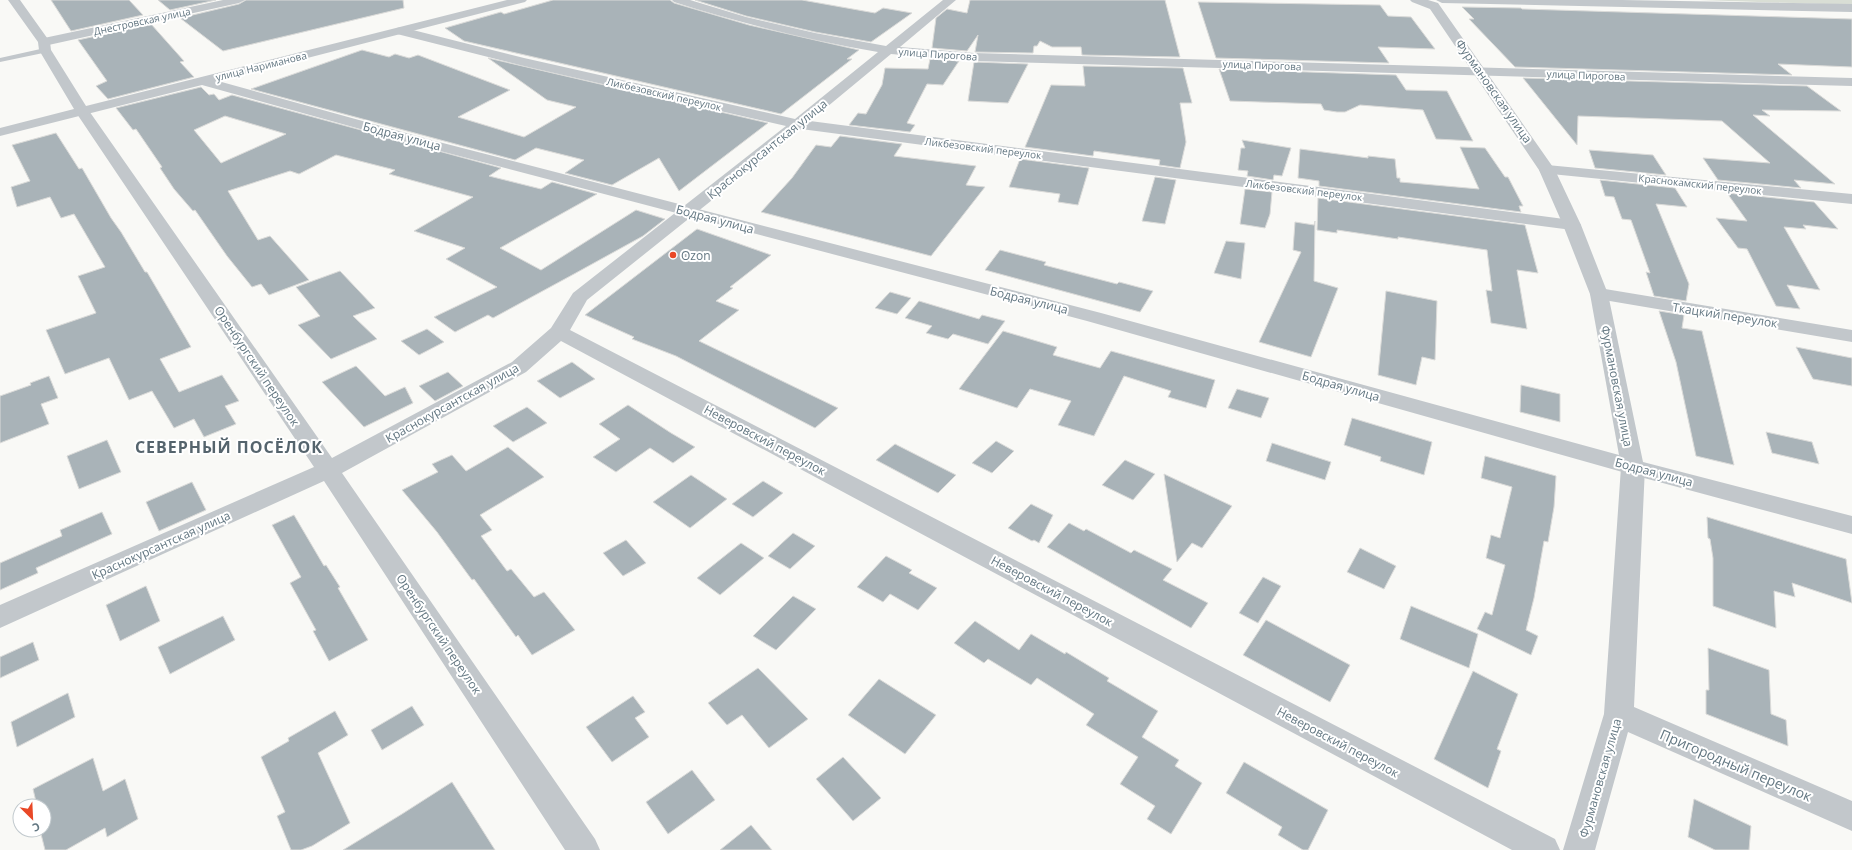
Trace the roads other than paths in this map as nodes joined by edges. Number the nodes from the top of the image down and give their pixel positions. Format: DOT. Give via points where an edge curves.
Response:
graph roads {
  1 [pos="14,0"];
  2 [pos="239,0"];
  3 [pos="521,0"];
  4 [pos="678,0"];
  5 [pos="950,0"];
  6 [pos="1416,0"];
  7 [pos="1442,0"];
  8 [pos="1852,8"];
  9 [pos="401,31"];
  10 [pos="45,46"];
  11 [pos="888,50"];
  12 [pos="0,60"];
  13 [pos="1481,72"];
  14 [pos="204,81"];
  15 [pos="1852,82"];
  16 [pos="82,111"];
  17 [pos="798,124"];
  18 [pos="0,132"];
  19 [pos="1547,170"];
  20 [pos="1852,199"];
  21 [pos="689,212"];
  22 [pos="1572,225"];
  23 [pos="1599,294"];
  24 [pos="559,332"];
  25 [pos="1852,336"];
  26 [pos="1633,467"];
  27 [pos="328,470"];
  28 [pos="1852,525"];
  29 [pos="0,617"];
  30 [pos="1619,714"];
  31 [pos="1852,816"];
  32 [pos="584,850"];
  33 [pos="1544,850"];
  34 [pos="1579,850"];
  1 -- 10 [label="street, Оренбургский переулок"];
  2 -- 10 [label="street, Днестровская улица"];
  3 -- 9 [label="street, улица Нариманова"];
  4 -- 11 [label="street, улица Пирогова" via="743,20"];
  5 -- 11 [label="street, Краснокурсантская улица"];
  6 -- 13 [label="street, Фурмановская улица" via="1434,6"];
  7 -- 8 [label="street"];
  9 -- 14 [label="street, улица Нариманова"];
  9 -- 17 [label="street, Ликбезовский переулок" via="524,62"];
  10 -- 12 [label="lane"];
  10 -- 16 [label="street, Оренбургский переулок"];
  11 -- 13 [label="street, улица Пирогова" via="974,57"];
  11 -- 17 [label="street, Краснокурсантская улица"];
  13 -- 15 [label="street, улица Пирогова"];
  13 -- 19 [label="street, Фурмановская улица"];
  14 -- 16 [label="street, улица Нариманова"];
  14 -- 21 [label="street, Бодрая улица"];
  16 -- 18 [label="street, улица Нариманова"];
  16 -- 27 [label="street, Оренбургский переулок"];
  17 -- 21 [label="street, Краснокурсантская улица"];
  17 -- 22 [label="street, Ликбезовский переулок"];
  19 -- 20 [label="street, Краснокамский переулок"];
  19 -- 22 [label="street, Фурмановская улица"];
  21 -- 24 [label="street, Краснокурсантская улица" via="580,297"];
  21 -- 26 [label="street, Бодрая улица" via="1094,317"];
  22 -- 23 [label="street, Фурмановская улица"];
  23 -- 25 [label="street, Ткацкий переулок"];
  23 -- 26 [label="street, Фурмановская улица"];
  24 -- 27 [label="street, Краснокурсантская улица" via="519,368"];
  24 -- 33 [label="street, Неверовский переулок"];
  26 -- 28 [label="street, Бодрая улица"];
  26 -- 30 [label="street, Фурмановская улица"];
  27 -- 29 [label="street, Краснокурсантская улица"];
  27 -- 32 [label="street, Оренбургский переулок"];
  30 -- 31 [label="street, Пригородный переулок"];
  30 -- 34 [label="street, Фурмановская улица"];
}
